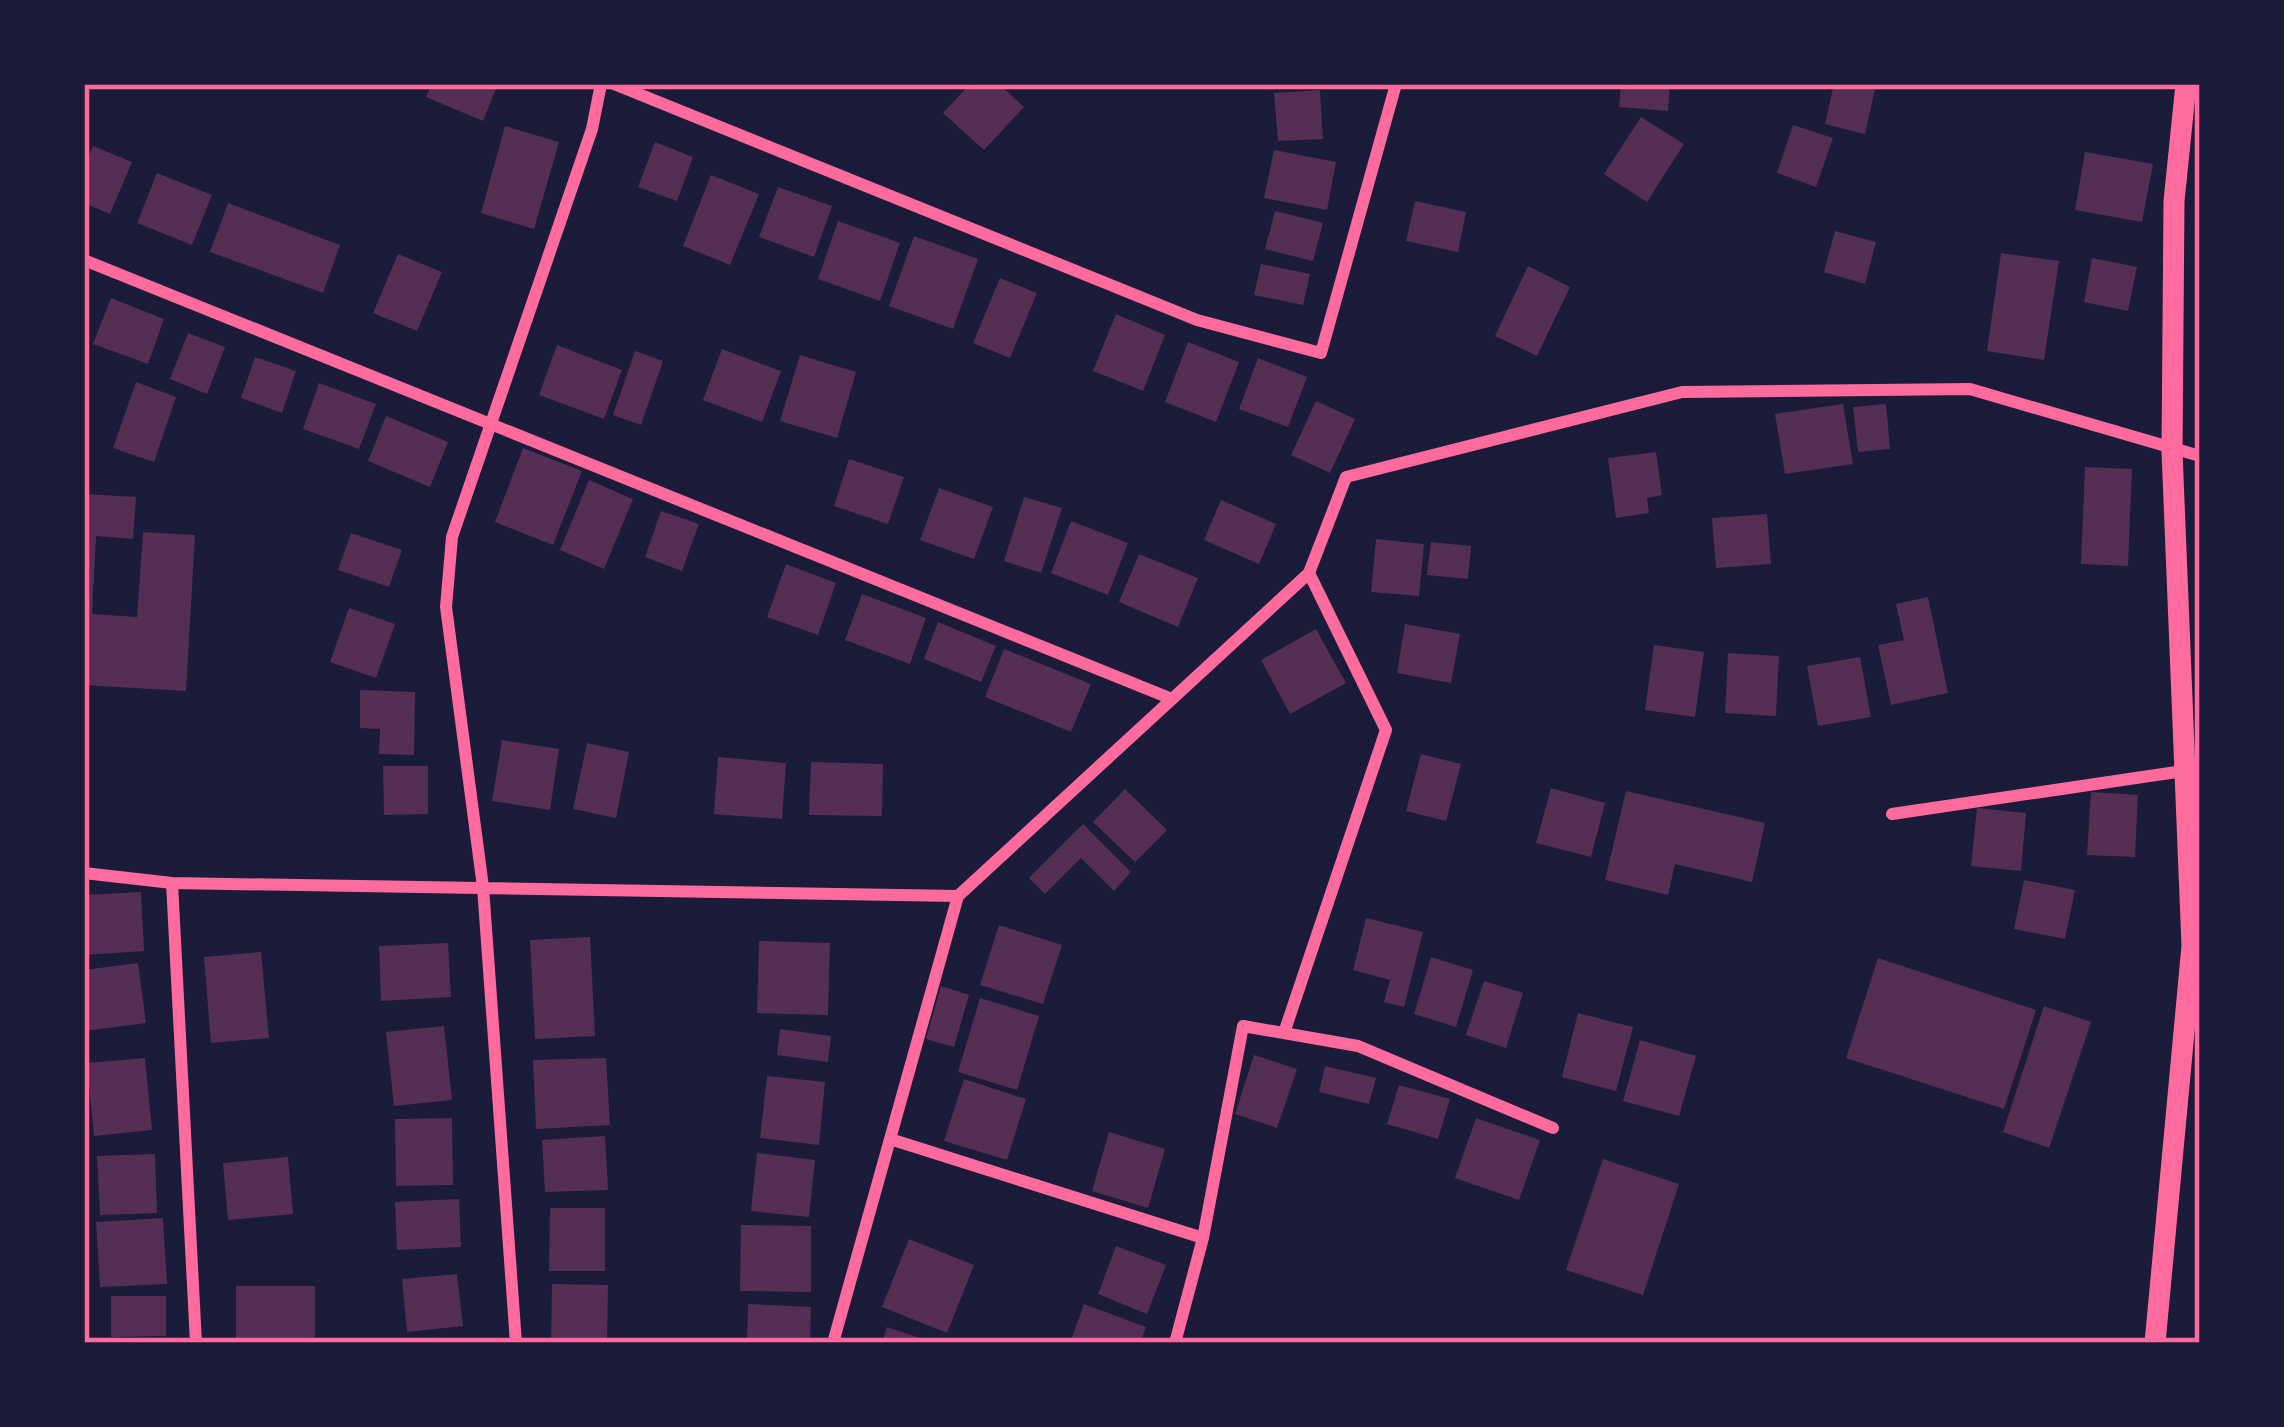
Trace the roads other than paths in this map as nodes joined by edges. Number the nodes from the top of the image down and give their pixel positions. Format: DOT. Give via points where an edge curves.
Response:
graph roads {
  1 [pos="601,84"];
  2 [pos="614,84"];
  3 [pos="1396,84"];
  4 [pos="2188,84"];
  5 [pos="84,260"];
  6 [pos="495,423"];
  7 [pos="2184,454"];
  8 [pos="1309,573"];
  9 [pos="1172,700"];
  10 [pos="2189,770"];
  11 [pos="1892,814"];
  12 [pos="84,873"];
  13 [pos="172,883"];
  14 [pos="483,887"];
  15 [pos="958,896"];
  16 [pos="1284,1033"];
  17 [pos="1553,1128"];
  18 [pos="890,1139"];
  19 [pos="1203,1238"];
  20 [pos="196,1343"];
  21 [pos="515,1343"];
  22 [pos="833,1343"];
  23 [pos="1175,1343"];
  24 [pos="2158,1343"];
  1 -- 6 [label="street"];
  2 -- 3 [label="street" via="1197,320 1321,353"];
  4 -- 7 [label="street" via="2180,202"];
  5 -- 6 [label="street"];
  6 -- 9 [label="street"];
  6 -- 14 [label="street" via="452,537 446,608"];
  7 -- 8 [label="street" via="1970,389 1682,392 1346,477"];
  7 -- 10 [label="street"];
  8 -- 9 [label="street"];
  8 -- 16 [label="street" via="1386,730"];
  9 -- 15 [label="street"];
  10 -- 11 [label="street"];
  10 -- 24 [label="street" via="2198,960"];
  12 -- 13 [label="street"];
  13 -- 14 [label="street"];
  13 -- 20 [label="street"];
  14 -- 15 [label="street"];
  14 -- 21 [label="street"];
  15 -- 18 [label="street"];
  16 -- 17 [label="street" via="1358,1046"];
  16 -- 19 [label="street" via="1243,1026"];
  18 -- 19 [label="street"];
  18 -- 22 [label="street"];
  19 -- 23 [label="street"];
}
